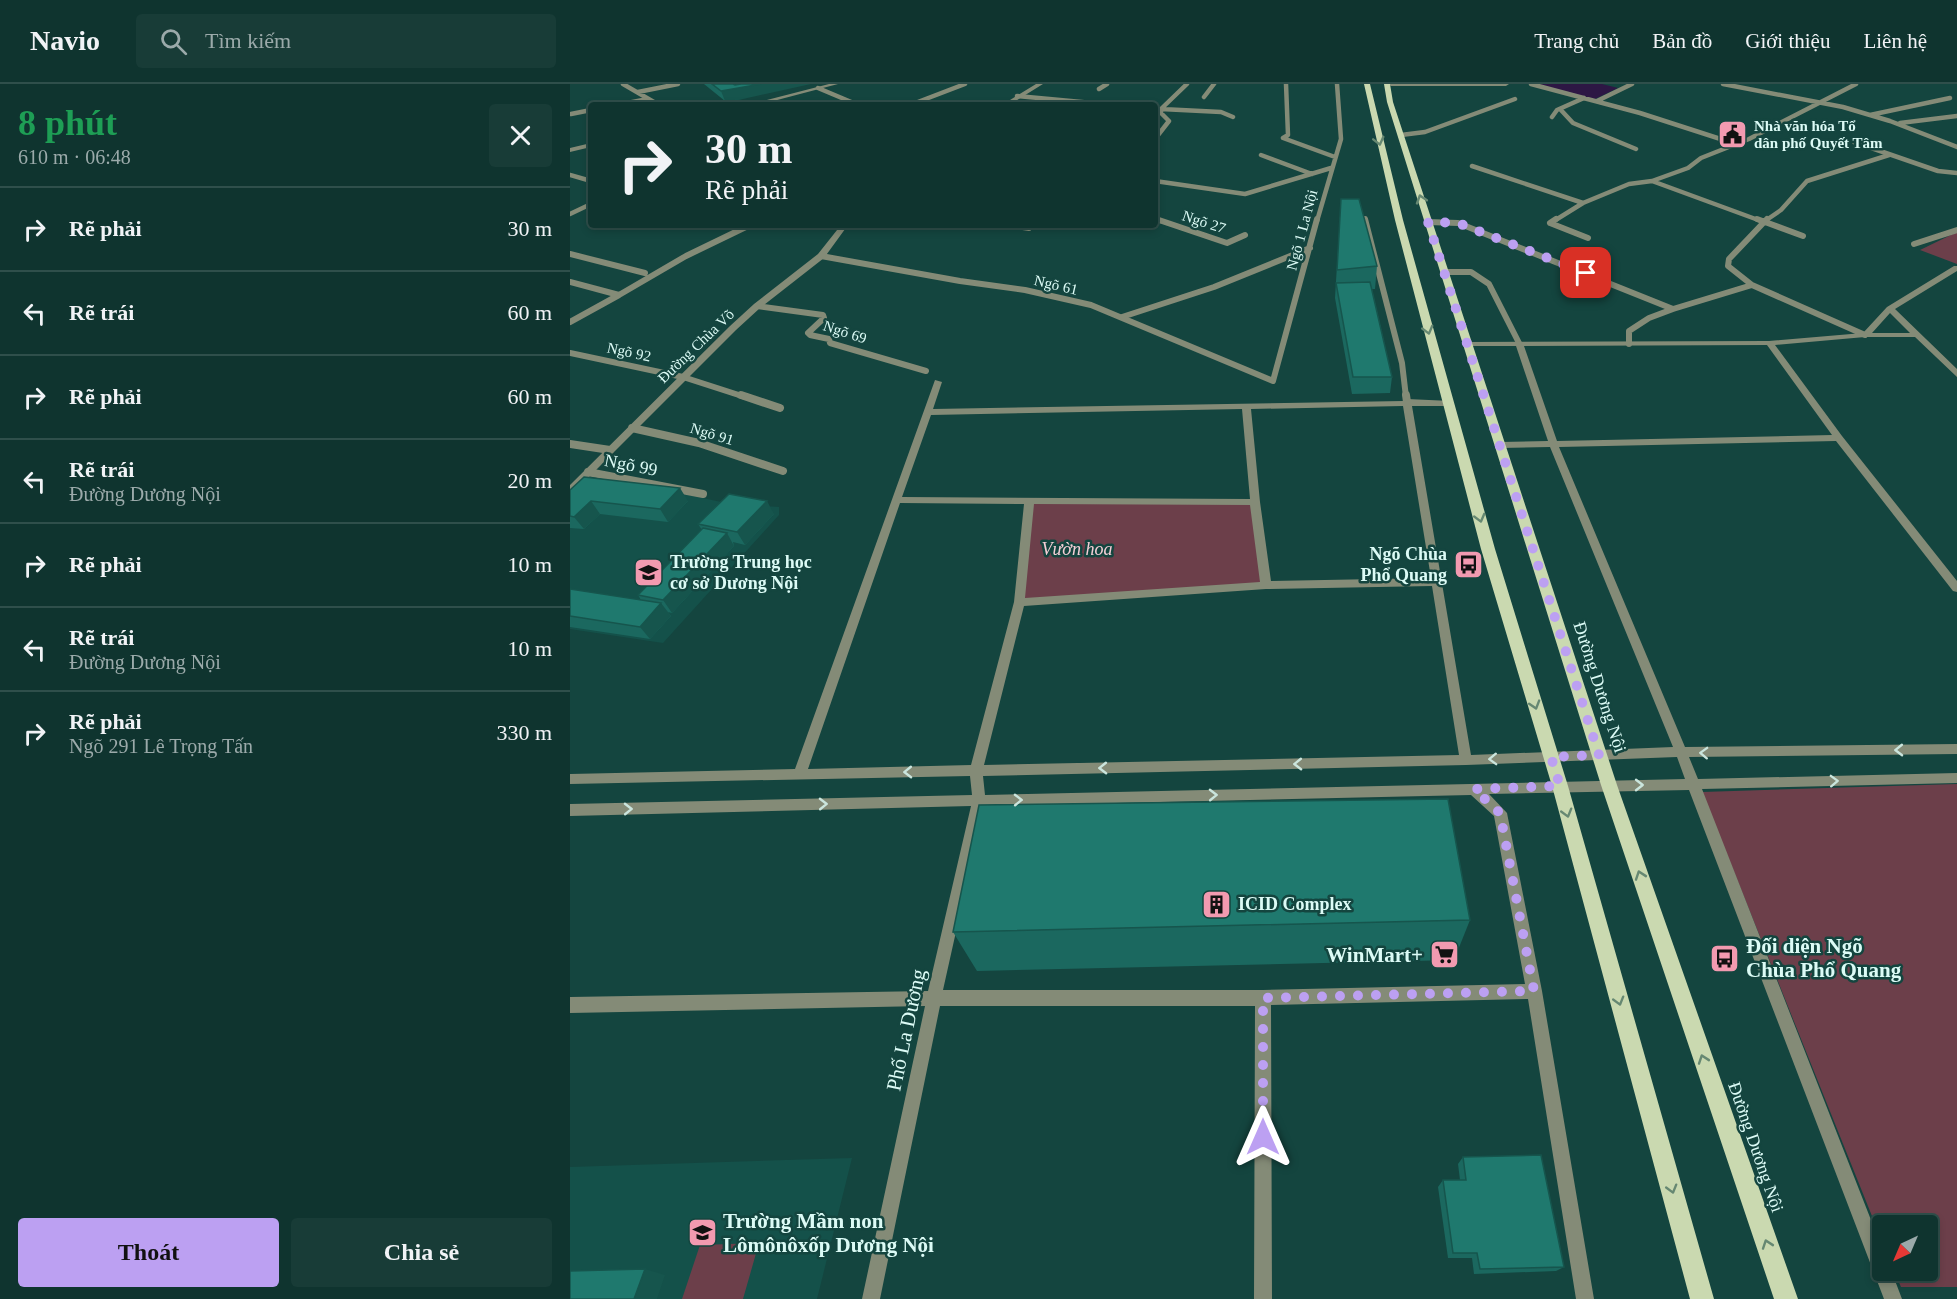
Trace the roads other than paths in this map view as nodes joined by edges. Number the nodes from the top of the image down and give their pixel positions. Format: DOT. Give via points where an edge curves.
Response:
graph roads {
  1 [pos="623,84"];
  2 [pos="678,84"];
  3 [pos="965,84"];
  4 [pos="1040,84"];
  5 [pos="1107,84"];
  6 [pos="1186,84"];
  7 [pos="1214,84"];
  8 [pos="1286,84"];
  9 [pos="1336,84"];
  10 [pos="1367,84"];
  11 [pos="1389,84"];
  12 [pos="1506,84"];
  13 [pos="1531,84"];
  14 [pos="1632,84"];
  15 [pos="1723,84"];
  16 [pos="1856,84"];
  17 [pos="830,85"];
  18 [pos="818,88"];
  19 [pos="1099,89"];
  20 [pos="638,92"];
  21 [pos="1017,96"];
  22 [pos="1204,97"];
  23 [pos="1584,98"];
  24 [pos="1950,98"];
  25 [pos="648,99"];
  26 [pos="1515,99"];
  27 [pos="1597,101"];
  28 [pos="632,102"];
  29 [pos="654,102"];
  30 [pos="764,102"];
  31 [pos="851,102"];
  32 [pos="918,102"];
  33 [pos="1009,102"];
  34 [pos="1082,102"];
  35 [pos="1822,102"];
  36 [pos="1161,109"];
  37 [pos="1560,109"];
  38 [pos="588,111"];
  39 [pos="571,114"];
  40 [pos="1870,115"];
  41 [pos="1957,116"];
  42 [pos="1233,117"];
  43 [pos="1552,117"];
  44 [pos="1897,124"];
  45 [pos="1158,135"];
  46 [pos="1401,135"];
  47 [pos="1854,142"];
  48 [pos="1957,142"];
  49 [pos="1736,144"];
  50 [pos="1948,144"];
  51 [pos="588,146"];
  52 [pos="1957,147"];
  53 [pos="571,149"];
  54 [pos="1636,149"];
  55 [pos="1261,155"];
  56 [pos="1889,156"];
  57 [pos="1335,157"];
  58 [pos="1472,166"];
  59 [pos="1330,168"];
  60 [pos="1957,173"];
  61 [pos="1312,174"];
  62 [pos="570,175"];
  63 [pos="588,180"];
  64 [pos="1158,181"];
  65 [pos="1652,181"];
  66 [pos="1583,203"];
  67 [pos="588,205"];
  68 [pos="570,214"];
  69 [pos="1365,219"];
  70 [pos="1158,220"];
  71 [pos="1428,222"];
  72 [pos="1761,223"];
  73 [pos="744,228"];
  74 [pos="843,228"];
  75 [pos="1957,230"];
  76 [pos="1245,235"];
  77 [pos="1803,236"];
  78 [pos="1588,238"];
  79 [pos="1914,244"];
  80 [pos="1310,248"];
  81 [pos="570,254"];
  82 [pos="820,256"];
  83 [pos="1957,268"];
  84 [pos="1445,272"];
  85 [pos="645,273"];
  86 [pos="570,282"];
  87 [pos="1752,285"];
  88 [pos="619,295"];
  89 [pos="758,306"];
  90 [pos="1673,309"];
  91 [pos="1890,309"];
  92 [pos="1122,317"];
  93 [pos="570,322"];
  94 [pos="1865,335"];
  95 [pos="1917,335"];
  96 [pos="1467,344"];
  97 [pos="1769,344"];
  98 [pos="1520,345"];
  99 [pos="1629,345"];
  100 [pos="570,353"];
  101 [pos="926,371"];
  102 [pos="1957,374"];
  103 [pos="683,377"];
  104 [pos="1273,381"];
  105 [pos="938,382"];
  106 [pos="1407,402"];
  107 [pos="1448,404"];
  108 [pos="1246,406"];
  109 [pos="780,408"];
  110 [pos="928,412"];
  111 [pos="632,428"];
  112 [pos="1839,438"];
  113 [pos="1553,443"];
  114 [pos="570,444"];
  115 [pos="1500,445"];
  116 [pos="610,450"];
  117 [pos="783,471"];
  118 [pos="588,472"];
  119 [pos="570,490"];
  120 [pos="702,494"];
  121 [pos="897,500"];
  122 [pos="1029,501"];
  123 [pos="1255,502"];
  124 [pos="1436,582"];
  125 [pos="1266,585"];
  126 [pos="1957,587"];
  127 [pos="1019,602"];
  128 [pos="1957,749"];
  129 [pos="1681,752"];
  130 [pos="1599,755"];
  131 [pos="1551,757"];
  132 [pos="1466,760"];
  133 [pos="976,771"];
  134 [pos="799,775"];
  135 [pos="1957,778"];
  136 [pos="570,779"];
  137 [pos="1609,785"];
  138 [pos="1694,785"];
  139 [pos="1560,786"];
  140 [pos="1474,789"];
  141 [pos="978,801"];
  142 [pos="570,810"];
  143 [pos="1534,991"];
  144 [pos="934,998"];
  145 [pos="1263,998"];
  146 [pos="570,1005"];
  147 [pos="871,1299"];
  148 [pos="1263,1299"];
  149 [pos="1585,1299"];
  150 [pos="1702,1299"];
  151 [pos="1786,1299"];
  152 [pos="1893,1299"];
  1 -- 20 [label="lane"];
  2 -- 20 [label="lane"];
  3 -- 32 [label="lane"];
  4 -- 21 [label="street"];
  5 -- 19 [label="lane"];
  6 -- 36 [label="lane"];
  7 -- 22 [label="lane"];
  8 -- 57 [label="lane" via="1288,135 1283,138"];
  9 -- 57 [label="lane, Ngõ 1 La Nội" via="1341,139"];
  10 -- 107 [label="main road, one-way"];
  11 -- 12 [label="street"];
  11 -- 46 [label="main road, Đường Dương Nội"];
  13 -- 23 [label="lane"];
  14 -- 27 [label="lane"];
  15 -- 35 [label="lane"];
  16 -- 35 [label="lane"];
  17 -- 18 [label="street"];
  18 -- 30 [label="street"];
  18 -- 31 [label="lane"];
  20 -- 25 [label="lane"];
  21 -- 33 [label="street"];
  21 -- 34 [label="lane"];
  23 -- 27 [label="lane"];
  23 -- 37 [label="lane"];
  24 -- 40 [label="lane"];
  25 -- 28 [label="lane"];
  25 -- 29 [label="lane"];
  26 -- 46 [label="lane" via="1425,132"];
  27 -- 49 [label="lane"];
  35 -- 40 [label="lane"];
  35 -- 49 [label="lane"];
  36 -- 42 [label="lane" via="1221,112"];
  36 -- 45 [label="lane" via="1169,121"];
  37 -- 43 [label="lane"];
  37 -- 54 [label="lane" via="1573,123"];
  38 -- 39 [label="lane"];
  40 -- 44 [label="lane"];
  41 -- 44 [label="lane"];
  44 -- 50 [label="lane"];
  71 -- 46 [label="main road, Đường Dương Nội, one-way"];
  47 -- 56 [label="lane"];
  48 -- 50 [label="lane"];
  49 -- 65 [label="lane"];
  50 -- 52 [label="lane"];
  51 -- 53 [label="street"];
  55 -- 61 [label="lane"];
  56 -- 60 [label="lane"];
  56 -- 72 [label="lane" via="1807,181 1781,210"];
  57 -- 59 [label="lane, Ngõ 1 La Nội"];
  58 -- 66 [label="lane"];
  59 -- 61 [label="lane"];
  59 -- 80 [label="lane, Ngõ 1 La Nội"];
  61 -- 64 [label="lane" via="1242,194"];
  62 -- 63 [label="lane"];
  65 -- 66 [label="lane" via="1629,184"];
  65 -- 72 [label="lane"];
  66 -- 78 [label="lane" via="1550,223"];
  67 -- 68 [label="lane"];
  69 -- 106 [label="lane" via="1402,363"];
  70 -- 76 [label="lane, Ngõ 27" via="1227,243"];
  71 -- 84 [label="main road, Đường Dương Nội"];
  71 -- 90 [label="lane" via="1458,223"];
  72 -- 77 [label="lane"];
  72 -- 87 [label="lane" via="1729,259 1728,266"];
  73 -- 88 [label="lane"];
  74 -- 82 [label="street, Đường Chùa Võ"];
  75 -- 79 [label="lane"];
  80 -- 92 [label="lane" via="1214,287"];
  80 -- 104 [label="lane, Ngõ 1 La Nội"];
  81 -- 85 [label="lane"];
  82 -- 89 [label="street, Đường Chùa Võ"];
  82 -- 92 [label="lane, Ngõ 61" via="1024,290 1091,305"];
  83 -- 91 [label="street"];
  84 -- 96 [label="main road, Đường Dương Nội"];
  84 -- 98 [label="lane" via="1471,272 1489,284"];
  86 -- 88 [label="lane"];
  87 -- 90 [label="lane"];
  87 -- 94 [label="lane"];
  88 -- 93 [label="lane"];
  89 -- 101 [label="lane, Ngõ 69" via="823,315 810,335"];
  89 -- 103 [label="street, Đường Chùa Võ"];
  90 -- 99 [label="lane" via="1629,331"];
  91 -- 94 [label="street"];
  91 -- 95 [label="street"];
  92 -- 104 [label="lane, Ngõ 61"];
  94 -- 95 [label="street"];
  94 -- 97 [label="street"];
  95 -- 102 [label="street"];
  96 -- 98 [label="street"];
  96 -- 115 [label="main road, Đường Dương Nội"];
  97 -- 99 [label="street"];
  97 -- 112 [label="street"];
  98 -- 99 [label="street"];
  98 -- 113 [label="street"];
  100 -- 103 [label="lane, Ngõ 92"];
  103 -- 109 [label="lane, Ngõ 92"];
  103 -- 111 [label="street, Đường Chùa Võ"];
  105 -- 110 [label="street"];
  106 -- 107 [label="street"];
  106 -- 108 [label="street"];
  106 -- 124 [label="street"];
  107 -- 131 [label="main road, one-way"];
  108 -- 110 [label="street"];
  108 -- 123 [label="street"];
  110 -- 121 [label="street"];
  111 -- 116 [label="street, Đường Chùa Võ"];
  111 -- 117 [label="lane, Ngõ 91" via="699,443"];
  112 -- 113 [label="street"];
  112 -- 126 [label="street"];
  113 -- 115 [label="street"];
  113 -- 129 [label="street"];
  114 -- 116 [label="lane"];
  115 -- 130 [label="main road, Đường Dương Nội"];
  116 -- 118 [label="street, Đường Chùa Võ"];
  118 -- 119 [label="street, Đường Chùa Võ"];
  118 -- 120 [label="lane, Ngõ 99"];
  121 -- 122 [label="street"];
  121 -- 134 [label="street"];
  122 -- 123 [label="street"];
  122 -- 127 [label="street, Phố La Dương"];
  123 -- 125 [label="street"];
  124 -- 125 [label="street"];
  124 -- 132 [label="street"];
  125 -- 127 [label="street"];
  127 -- 133 [label="street, Phố La Dương"];
  128 -- 129 [label="street, one-way"];
  129 -- 130 [label="street"];
  129 -- 138 [label="street"];
  130 -- 131 [label="street"];
  130 -- 137 [label="main road, Đường Dương Nội"];
  131 -- 132 [label="street, one-way"];
  131 -- 139 [label="main road"];
  132 -- 133 [label="street, one-way"];
  133 -- 134 [label="street, one-way"];
  133 -- 141 [label="street, Phố La Dương"];
  134 -- 136 [label="street"];
  138 -- 135 [label="street, one-way"];
  137 -- 138 [label="street, one-way"];
  137 -- 139 [label="street"];
  151 -- 137 [label="main road, Đường Dương Nội, one-way"];
  138 -- 152 [label="street"];
  139 -- 140 [label="street"];
  139 -- 150 [label="main road, one-way"];
  141 -- 140 [label="street, one-way"];
  140 -- 143 [label="street" via="1500,813"];
  142 -- 141 [label="street, one-way"];
  141 -- 144 [label="street, Phố La Dương"];
  143 -- 145 [label="street"];
  143 -- 149 [label="street"];
  144 -- 145 [label="street"];
  144 -- 146 [label="street"];
  144 -- 147 [label="street, Phố La Dương"];
  145 -- 148 [label="street"];
}
